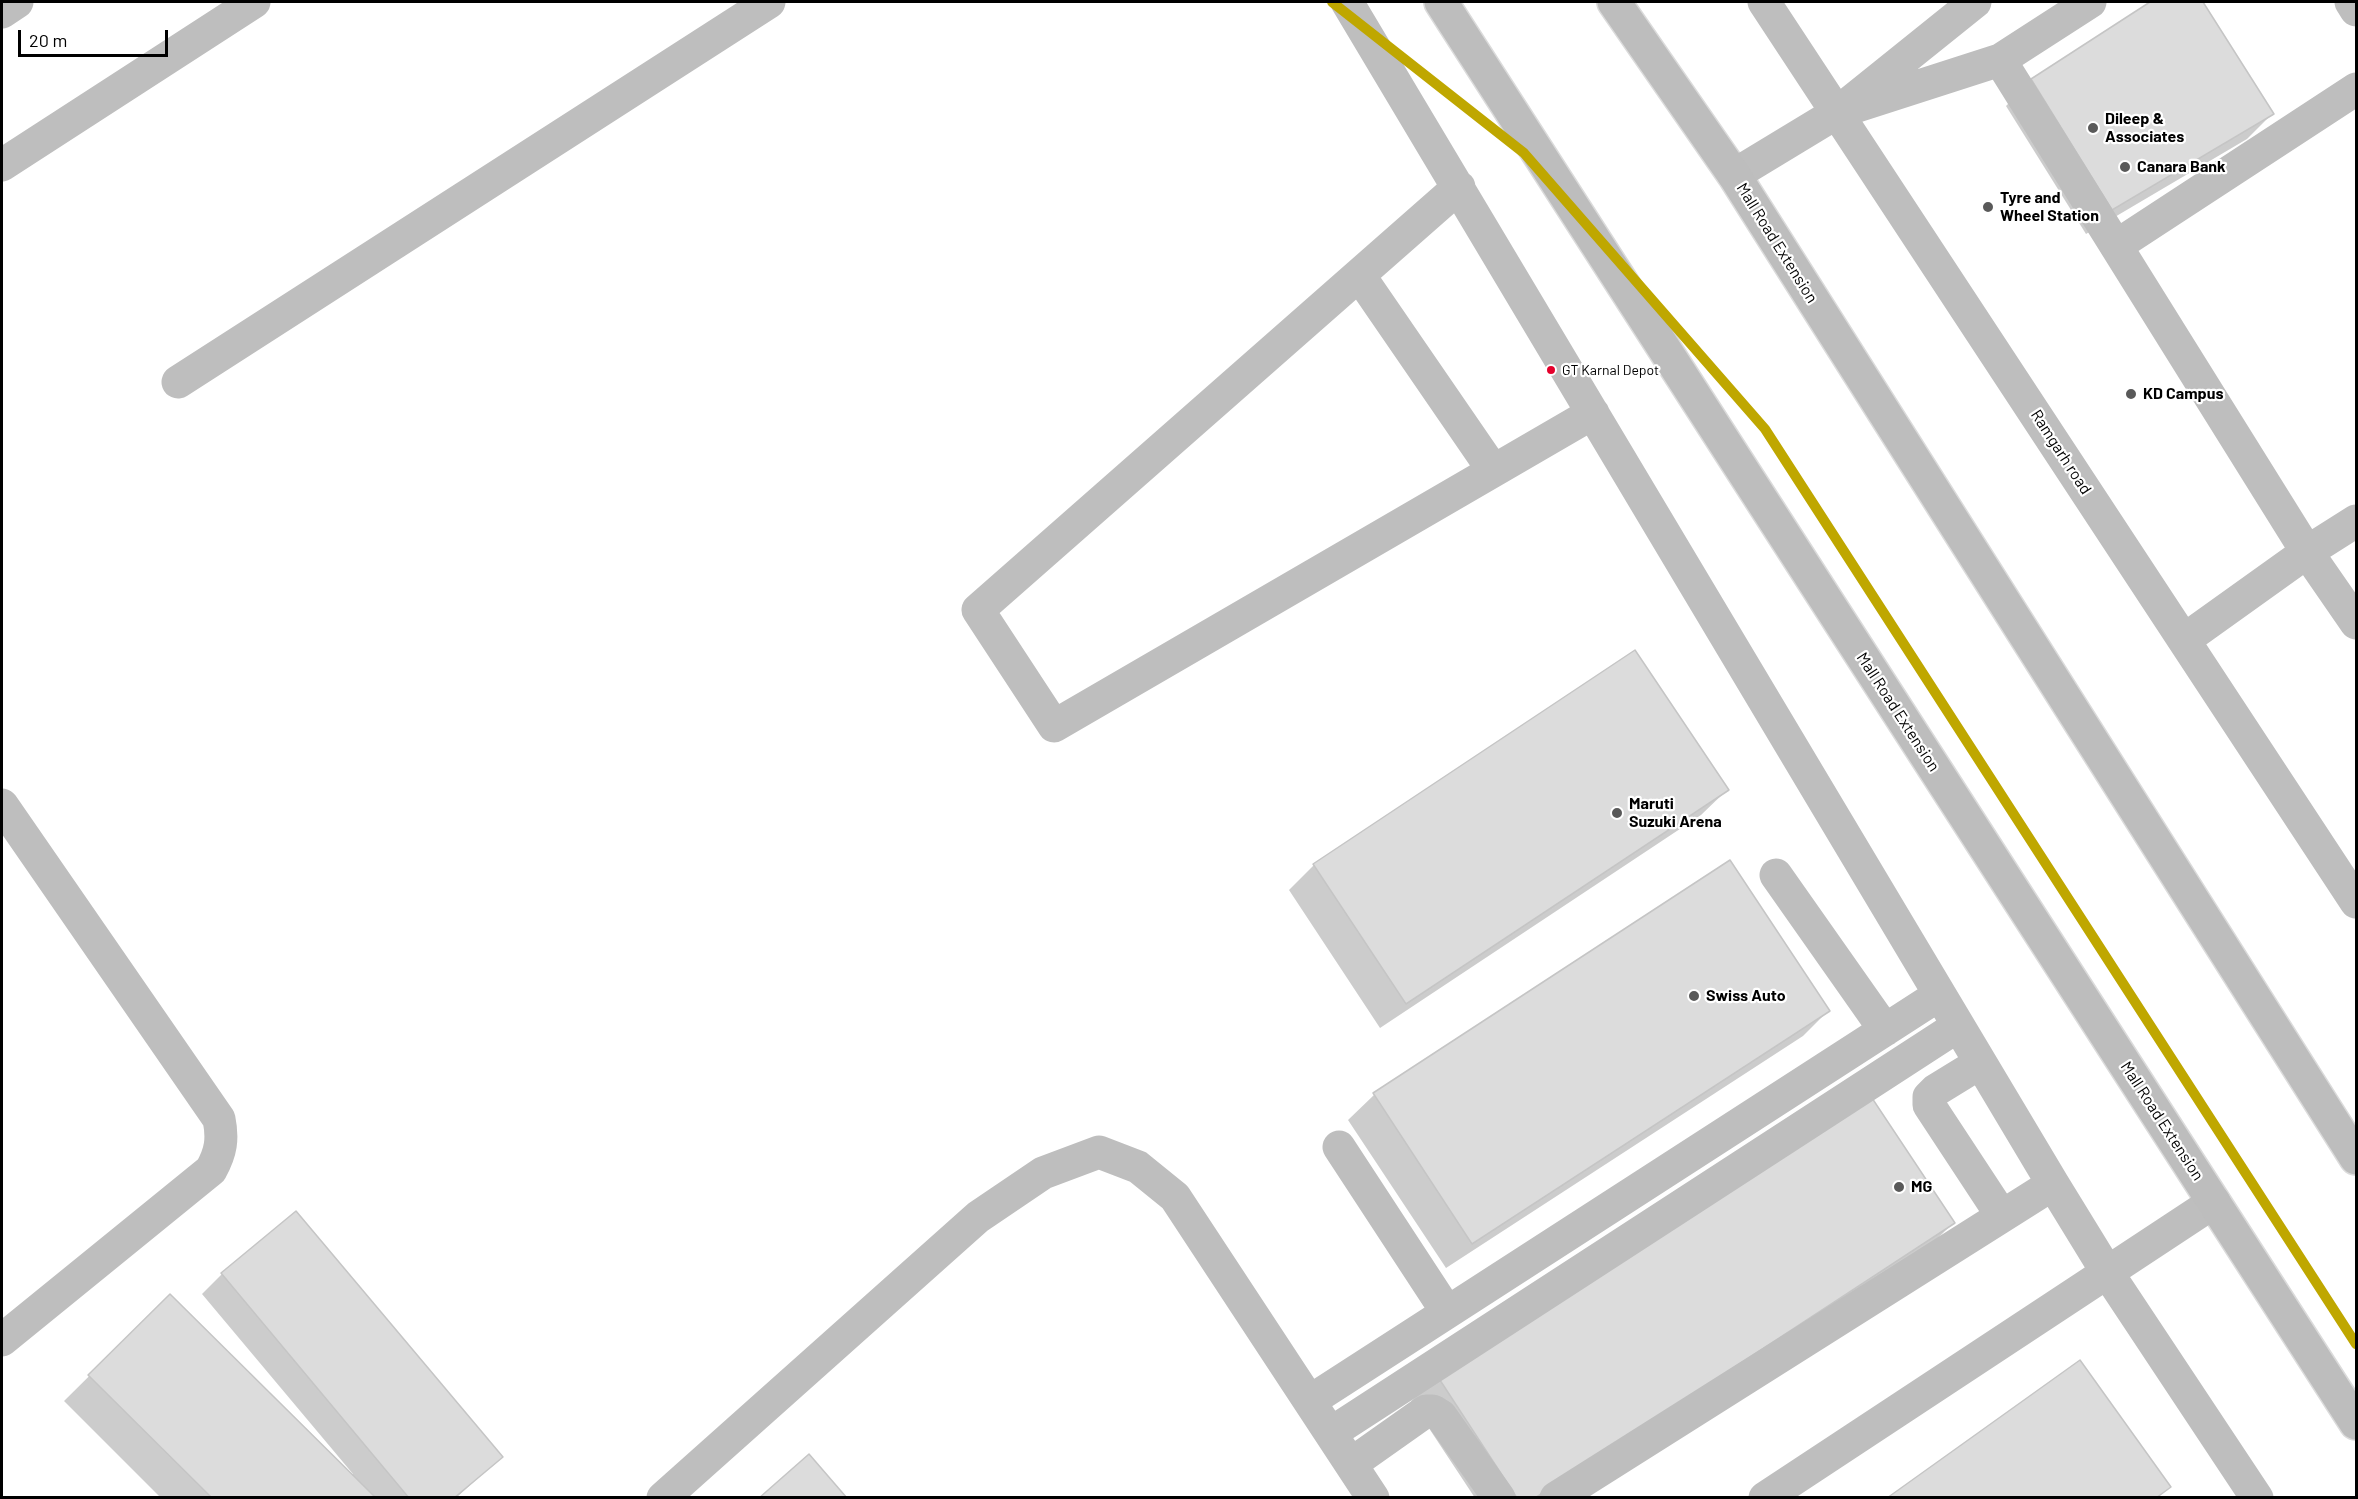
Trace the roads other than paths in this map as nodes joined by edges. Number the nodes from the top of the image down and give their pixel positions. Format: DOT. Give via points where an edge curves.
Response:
graph roads {
  1 [pos="17,2"];
  2 [pos="254,2"];
  3 [pos="769,2"];
  4 [pos="1347,2"];
  5 [pos="1441,2"];
  6 [pos="1614,2"];
  7 [pos="1764,2"];
  8 [pos="1975,2"];
  9 [pos="2090,2"];
  10 [pos="2351,2"];
  11 [pos="2356,10"];
  12 [pos="2,12"];
  13 [pos="2000,60"];
  14 [pos="2356,89"];
  15 [pos="1838,112"];
  16 [pos="2,165"];
  17 [pos="1734,175"];
  18 [pos="1459,187"];
  19 [pos="2115,246"];
  20 [pos="1359,275"];
  21 [pos="178,382"];
  22 [pos="1593,413"];
  23 [pos="1493,470"];
  24 [pos="2356,521"];
  25 [pos="2307,552"];
  26 [pos="2356,623"];
  27 [pos="2184,640"];
  28 [pos="2,805"];
  29 [pos="1776,875"];
  30 [pos="2356,902"];
  31 [pos="1939,995"];
  32 [pos="1958,1026"];
  33 [pos="1885,1030"];
  34 [pos="1980,1063"];
  35 [pos="1339,1148"];
  36 [pos="2356,1158"];
  37 [pos="2053,1184"];
  38 [pos="2214,1202"];
  39 [pos="2002,1216"];
  40 [pos="2108,1272"];
  41 [pos="1447,1312"];
  42 [pos="2,1340"];
  43 [pos="1310,1401"];
  44 [pos="2356,1423"];
  45 [pos="1331,1433"];
  46 [pos="1351,1464"];
  47 [pos="663,1497"];
  48 [pos="1373,1497"];
  49 [pos="1499,1497"];
  50 [pos="1556,1497"];
  51 [pos="1765,1497"];
  52 [pos="2257,1497"];
  1 -- 12 [label="street"];
  2 -- 16 [label="street"];
  3 -- 21 [label="street"];
  4 -- 18 [label="street"];
  5 -- 38 [label="main road, Mall Road Extension"];
  6 -- 17 [label="main road, Mall Road Extension"];
  7 -- 15 [label="street, Ramgarh road"];
  8 -- 15 [label="street"];
  9 -- 13 [label="street"];
  10 -- 11 [label="street"];
  13 -- 15 [label="street"];
  13 -- 19 [label="street"];
  14 -- 19 [label="street"];
  15 -- 17 [label="street"];
  15 -- 27 [label="street, Ramgarh road"];
  17 -- 36 [label="main road, Mall Road Extension"];
  18 -- 20 [label="street"];
  18 -- 22 [label="street"];
  19 -- 25 [label="street"];
  20 -- 23 [label="street"];
  20 -- 23 [label="street" via="978,610 1054,726"];
  22 -- 23 [label="street"];
  22 -- 31 [label="street"];
  24 -- 25 [label="street"];
  25 -- 26 [label="street"];
  25 -- 27 [label="street"];
  27 -- 30 [label="street, Ramgarh road"];
  28 -- 42 [label="street" via="219,1119 223,1137 211,1170"];
  29 -- 33 [label="street"];
  31 -- 32 [label="street"];
  31 -- 33 [label="street"];
  32 -- 34 [label="street"];
  32 -- 45 [label="street"];
  33 -- 41 [label="street"];
  34 -- 37 [label="street"];
  34 -- 39 [label="street" via="1936,1090 1929,1097 1929,1105"];
  35 -- 41 [label="street"];
  37 -- 39 [label="street"];
  37 -- 40 [label="street"];
  38 -- 40 [label="street"];
  38 -- 44 [label="main road, Mall Road Extension"];
  39 -- 50 [label="street"];
  40 -- 51 [label="street"];
  40 -- 52 [label="street"];
  41 -- 43 [label="street"];
  43 -- 45 [label="street"];
  43 -- 47 [label="street" via="1176,1197 1138,1167 1099,1152 1043,1173 978,1217"];
  45 -- 46 [label="street"];
  46 -- 48 [label="street"];
  46 -- 49 [label="street" via="1426,1411 1433,1411 1441,1416"];
}
